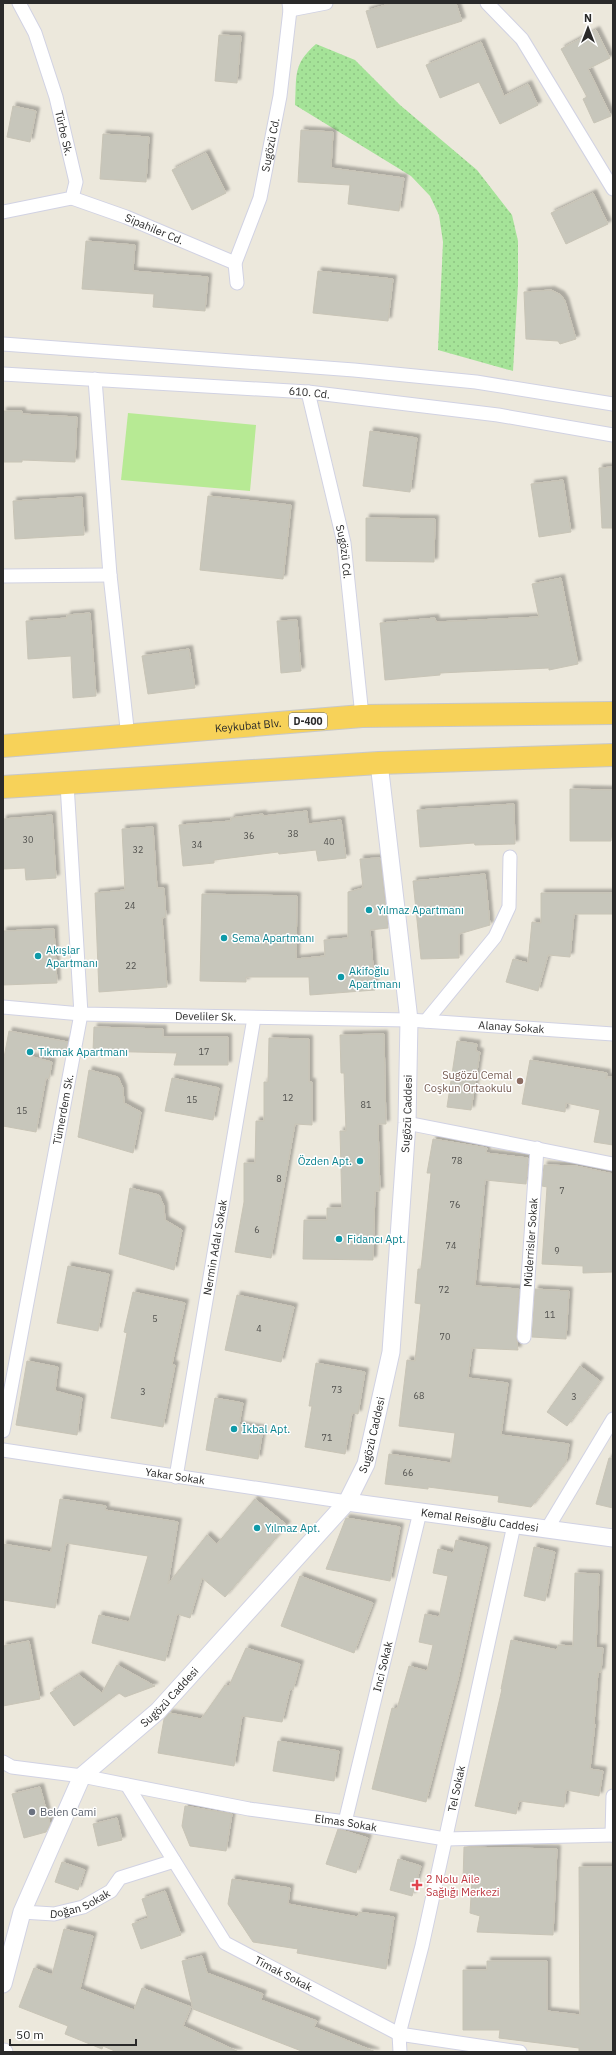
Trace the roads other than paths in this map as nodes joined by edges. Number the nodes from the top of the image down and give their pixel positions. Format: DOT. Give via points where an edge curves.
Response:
graph roads {
  1 [pos="19,3"];
  2 [pos="326,3"];
  3 [pos="487,3"];
  4 [pos="289,6"];
  5 [pos="613,189"];
  6 [pos="72,198"];
  7 [pos="3,212"];
  8 [pos="235,263"];
  9 [pos="237,283"];
  10 [pos="3,344"];
  11 [pos="3,374"];
  12 [pos="95,379"];
  13 [pos="308,392"];
  14 [pos="613,404"];
  15 [pos="613,435"];
  16 [pos="110,575"];
  17 [pos="3,576"];
  18 [pos="613,712"];
  19 [pos="362,716"];
  20 [pos="128,737"];
  21 [pos="3,746"];
  22 [pos="613,755"];
  23 [pos="380,763"];
  24 [pos="67,784"];
  25 [pos="3,787"];
  26 [pos="510,857"];
  27 [pos="3,1007"];
  28 [pos="81,1014"];
  29 [pos="254,1018"];
  30 [pos="409,1020"];
  31 [pos="426,1021"];
  32 [pos="613,1034"];
  33 [pos="407,1123"];
  34 [pos="537,1148"];
  35 [pos="613,1164"];
  36 [pos="524,1337"];
  37 [pos="613,1419"];
  38 [pos="3,1431"];
  39 [pos="3,1450"];
  40 [pos="176,1476"];
  41 [pos="347,1502"];
  42 [pos="420,1512"];
  43 [pos="514,1525"];
  44 [pos="547,1529"];
  45 [pos="613,1538"];
  46 [pos="3,1762"];
  47 [pos="82,1776"];
  48 [pos="127,1785"];
  49 [pos="613,1796"];
  50 [pos="345,1822"];
  51 [pos="613,1835"];
  52 [pos="446,1839"];
  53 [pos="174,1861"];
  54 [pos="22,1912"];
  55 [pos="3,1984"];
  56 [pos="399,2034"];
  57 [pos="400,2052"];
  58 [pos="520,2052"];
  1 -- 6 [label="street, Türbe Sk." via="36,33 56,97 76,182"];
  2 -- 4 [label="street"];
  3 -- 5 [label="street" via="522,39"];
  4 -- 8 [label="street, Sugözü Cd." via="280,96 260,198"];
  6 -- 7 [label="street"];
  6 -- 8 [label="street, Sipahiler Cd." via="126,217"];
  8 -- 9 [label="street, Sugözü Cd."];
  10 -- 14 [label="street" via="354,370 476,382"];
  11 -- 12 [label="street, 610. Cd."];
  12 -- 13 [label="street, 610. Cd."];
  12 -- 16 [label="street"];
  13 -- 15 [label="street, 610. Cd." via="498,415"];
  13 -- 19 [label="street, Sugözü Cd." via="344,543"];
  16 -- 17 [label="street"];
  16 -- 20 [label="street"];
  18 -- 19 [label="highway, Keykubat Blv. / D-400"];
  19 -- 20 [label="highway, Keykubat Blv. / D-400"];
  20 -- 21 [label="highway, Keykubat Blv. / D-400"];
  22 -- 23 [label="highway"];
  23 -- 24 [label="highway"];
  23 -- 30 [label="street, Sugözü Caddesi"];
  24 -- 25 [label="highway"];
  24 -- 28 [label="street, Tümerdem Sk."];
  26 -- 31 [label="street" via="509,907 494,937"];
  27 -- 28 [label="street, Develiler Sk."];
  28 -- 29 [label="street, Develiler Sk."];
  28 -- 38 [label="street, Tümerdem Sk."];
  29 -- 30 [label="street, Develiler Sk."];
  29 -- 40 [label="street, Nermin Adalı Sokak"];
  30 -- 31 [label="street, Alanay Sokak"];
  30 -- 33 [label="street, Sugözü Caddesi"];
  31 -- 32 [label="street, Alanay Sokak"];
  33 -- 34 [label="street"];
  33 -- 41 [label="street, Sugözü Caddesi" via="391,1352 366,1464"];
  34 -- 35 [label="street"];
  34 -- 36 [label="street, Müderrisler Sokak"];
  37 -- 44 [label="street"];
  39 -- 40 [label="street, Yakar Sokak"];
  40 -- 41 [label="street, Yakar Sokak"];
  41 -- 42 [label="street, Kemal Reisoğlu Caddesi"];
  41 -- 47 [label="street, Sugözü Caddesi" via="158,1712"];
  42 -- 43 [label="street, Kemal Reisoğlu Caddesi"];
  42 -- 50 [label="street, Inci Sokak"];
  43 -- 44 [label="street, Kemal Reisoğlu Caddesi"];
  43 -- 52 [label="street, Tel Sokak"];
  44 -- 45 [label="street, Kemal Reisoğlu Caddesi"];
  46 -- 47 [label="street" via="12,1767"];
  47 -- 48 [label="street, Elmas Sokak"];
  47 -- 54 [label="street, Sugözü Caddesi"];
  48 -- 50 [label="street, Elmas Sokak" via="249,1809"];
  48 -- 53 [label="street, Timak Sokak"];
  49 -- 51 [label="street"];
  50 -- 52 [label="street, Elmas Sokak"];
  51 -- 52 [label="street, Elmas Sokak"];
  52 -- 56 [label="street, Tel Sokak"];
  53 -- 54 [label="street, Doğan Sokak" via="120,1878 111,1892 83,1907 54,1914"];
  53 -- 56 [label="street, Timak Sokak" via="225,1943"];
  54 -- 55 [label="street, Sugözü Caddesi"];
  56 -- 57 [label="street, Tel Sokak"];
  56 -- 58 [label="street, Timak Sokak"];
}
